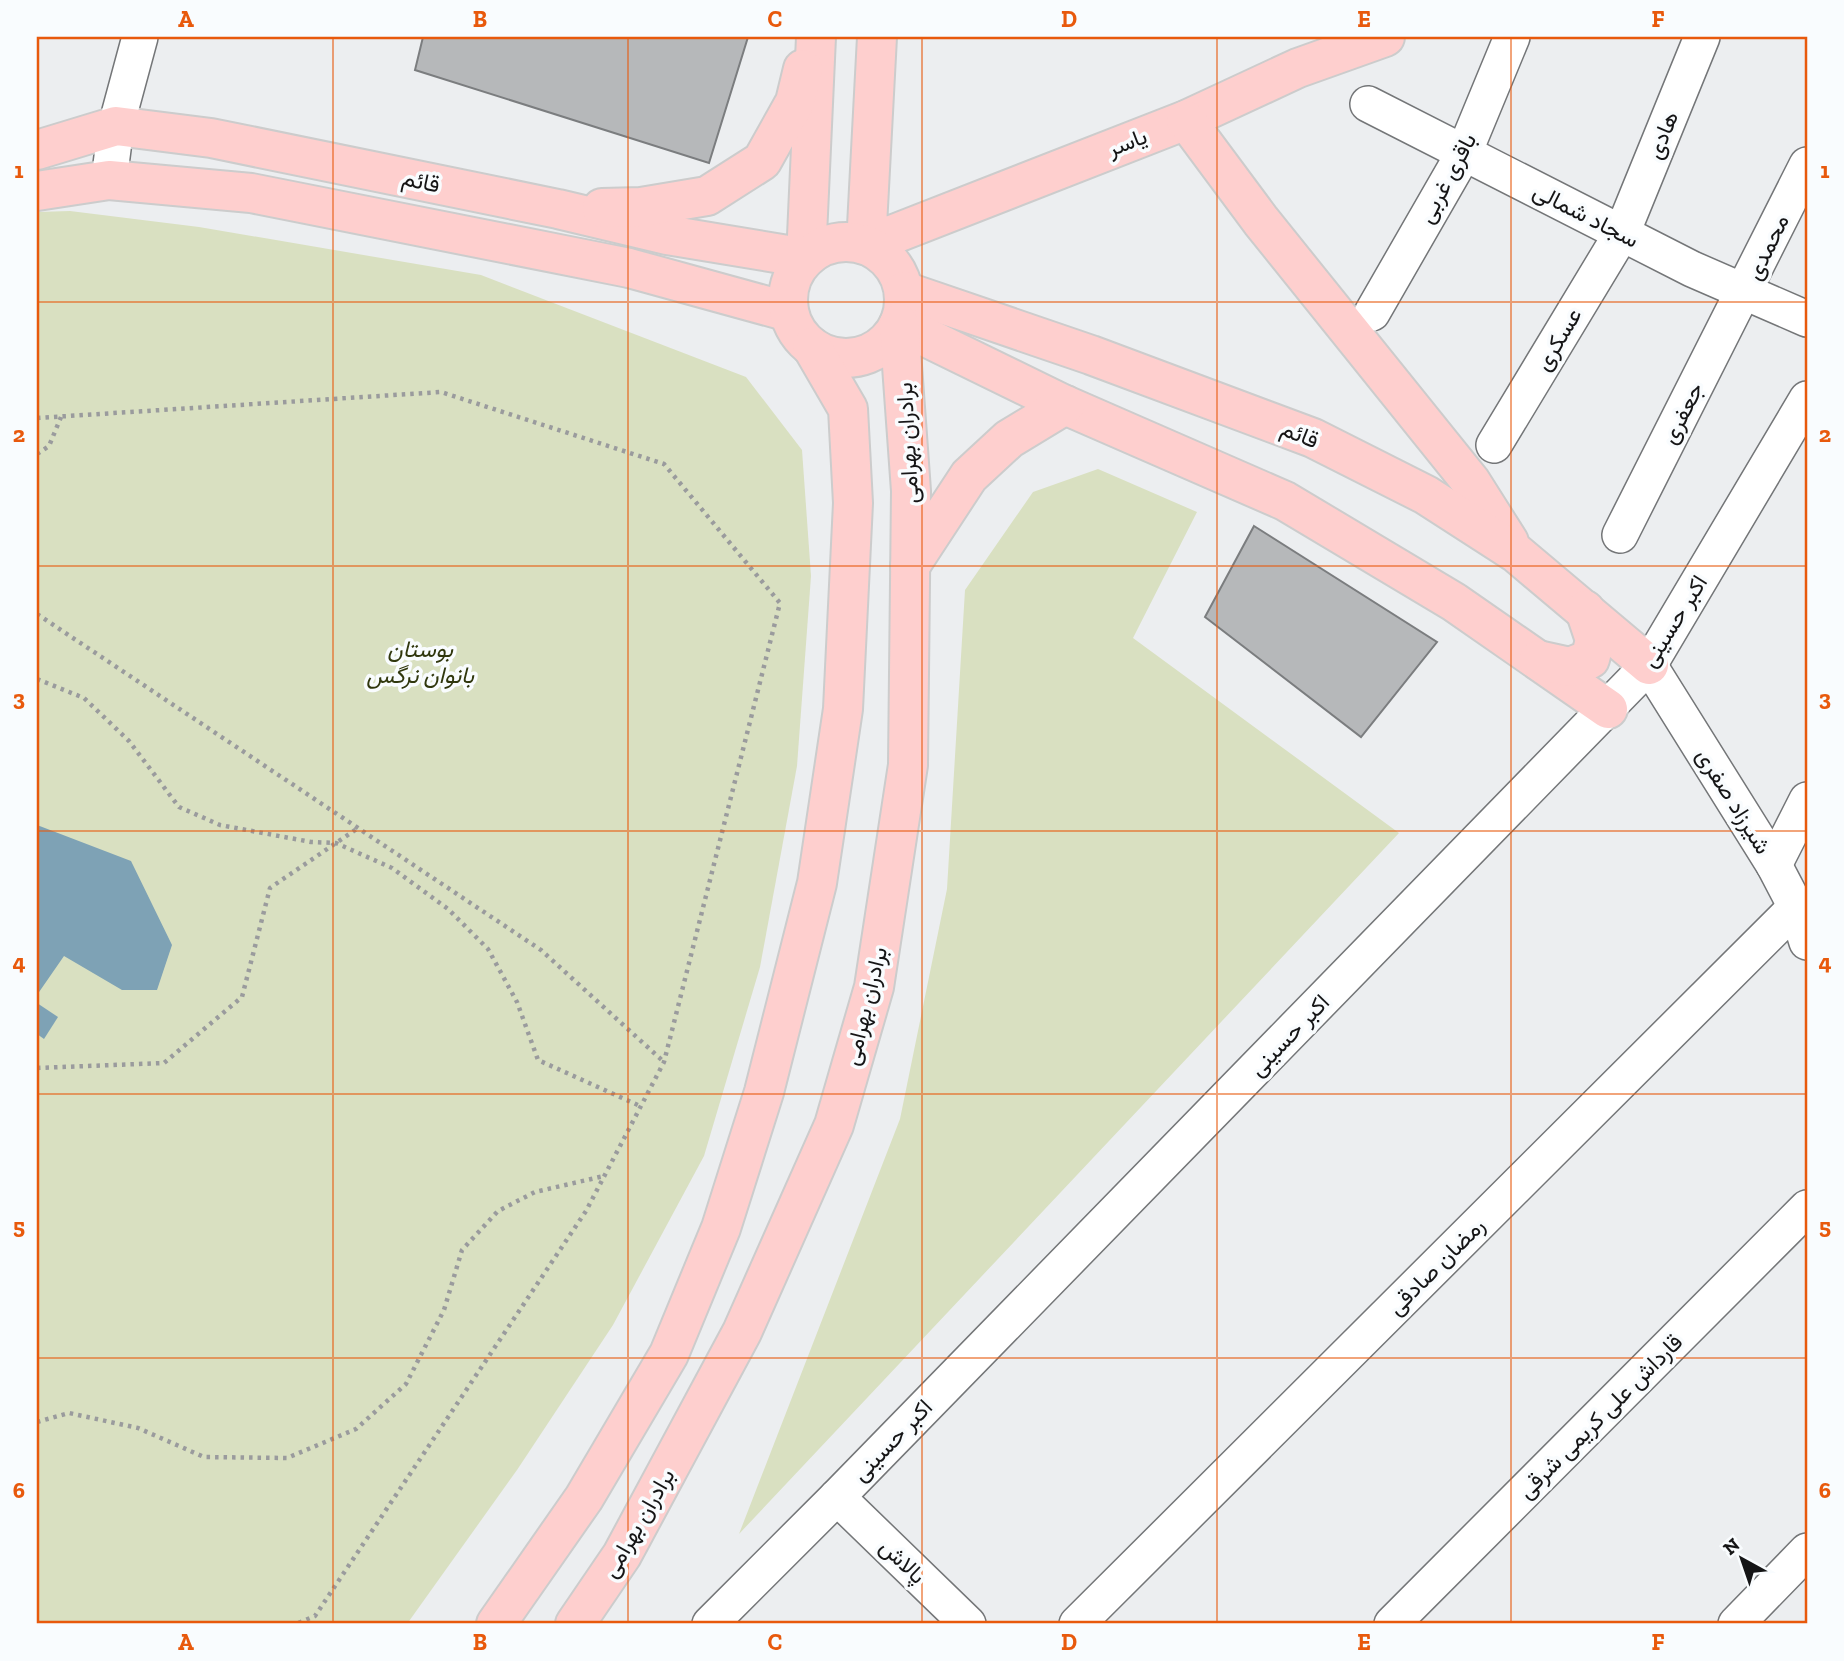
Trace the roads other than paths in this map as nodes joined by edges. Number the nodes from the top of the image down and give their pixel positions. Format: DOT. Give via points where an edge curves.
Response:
graph roads {
  1 [pos="140,37"];
  2 [pos="811,37"];
  3 [pos="817,37"];
  4 [pos="877,37"];
  5 [pos="1385,37"];
  6 [pos="1512,37"];
  7 [pos="1702,37"];
  8 [pos="1368,104"];
  9 [pos="1186,120"];
  10 [pos="116,126"];
  11 [pos="37,150"];
  12 [pos="1464,153"];
  13 [pos="1807,165"];
  14 [pos="109,180"];
  15 [pos="37,191"];
  16 [pos="558,209"];
  17 [pos="1622,233"];
  18 [pos="866,244"];
  19 [pos="806,258"];
  20 [pos="1745,292"];
  21 [pos="902,308"];
  22 [pos="789,312"];
  23 [pos="1372,313"];
  24 [pos="1807,319"];
  25 [pos="812,347"];
  26 [pos="1807,399"];
  27 [pos="1065,405"];
  28 [pos="1494,444"];
  29 [pos="1620,535"];
  30 [pos="1516,553"];
  31 [pos="911,566"];
  32 [pos="1586,610"];
  33 [pos="1538,660"];
  34 [pos="1649,665"];
  35 [pos="1608,709"];
  36 [pos="1807,800"];
  37 [pos="1774,865"];
  38 [pos="1796,907"];
  39 [pos="1807,942"];
  40 [pos="1807,1208"];
  41 [pos="837,1497"];
  42 [pos="1807,1551"];
  43 [pos="496,1624"];
  44 [pos="575,1624"];
  45 [pos="710,1624"];
  46 [pos="968,1624"];
  47 [pos="1077,1624"];
  48 [pos="1392,1624"];
  49 [pos="1736,1624"];
  1 -- 10 [label="street"];
  2 -- 16 [label="main road" via="795,102 762,161 707,196 641,207"];
  3 -- 19 [label="main road"];
  4 -- 18 [label="main road"];
  5 -- 9 [label="main road, یاسر" via="1298,68"];
  6 -- 12 [label="street, باقری غربی"];
  7 -- 17 [label="street, هادی"];
  8 -- 12 [label="street, سجاد شمالی"];
  9 -- 18 [label="main road, یاسر"];
  9 -- 30 [label="main road" via="1471,482"];
  10 -- 11 [label="main road, قائم"];
  10 -- 14 [label="street"];
  10 -- 16 [label="main road, قائم" via="211,138"];
  12 -- 17 [label="street, سجاد شمالی"];
  12 -- 23 [label="street, باقری غربی"];
  13 -- 20 [label="street, محمدی"];
  14 -- 15 [label="main road, قائم"];
  14 -- 22 [label="main road, قائم" via="251,194 629,268"];
  16 -- 19 [label="main road, قائم" via="667,235"];
  17 -- 20 [label="street, سجاد شمالی"];
  17 -- 28 [label="street, عسکری"];
  18 -- 19 [label="main road" via="834,243"];
  18 -- 21 [label="main road" via="892,263 900,276"];
  19 -- 22 [label="main road" via="794,273 788,292"];
  20 -- 24 [label="street, سجاد شمالی"];
  20 -- 29 [label="street, جعفری"];
  21 -- 25 [label="main road" via="890,339 860,356 827,355"];
  21 -- 27 [label="main road"];
  21 -- 30 [label="main road, قائم" via="1091,355 1313,438 1426,495"];
  21 -- 31 [label="main road, برادران بهرامی"];
  22 -- 25 [label="main road" via="801,337"];
  25 -- 43 [label="main road" via="848,409 853,503 843,709 817,883 756,1117 721,1228 669,1354 584,1498"];
  26 -- 34 [label="street, اکبر حسینی"];
  27 -- 31 [label="main road" via="1009,439 970,476"];
  27 -- 33 [label="main road" via="1285,501 1454,602"];
  30 -- 32 [label="main road, قائم"];
  31 -- 44 [label="main road, برادران بهرامی" via="908,765 874,987 834,1125 741,1332 622,1555"];
  32 -- 33 [label="main road" via="1595,640 1590,659 1570,667"];
  32 -- 34 [label="main road, قائم"];
  33 -- 35 [label="main road"];
  34 -- 35 [label="street, اکبر حسینی"];
  34 -- 37 [label="street, شیرزاد صفری"];
  35 -- 41 [label="street, اکبر حسینی"];
  36 -- 37 [label="street"];
  37 -- 38 [label="street, شیرزاد صفری"];
  38 -- 39 [label="street, شیرزاد صفری"];
  38 -- 47 [label="street, رمضان صادقی"];
  40 -- 48 [label="street, قارداش علی کریمی شرقی"];
  41 -- 45 [label="street, اکبر حسینی"];
  41 -- 46 [label="street, پالاش"];
  42 -- 49 [label="street"];
}
